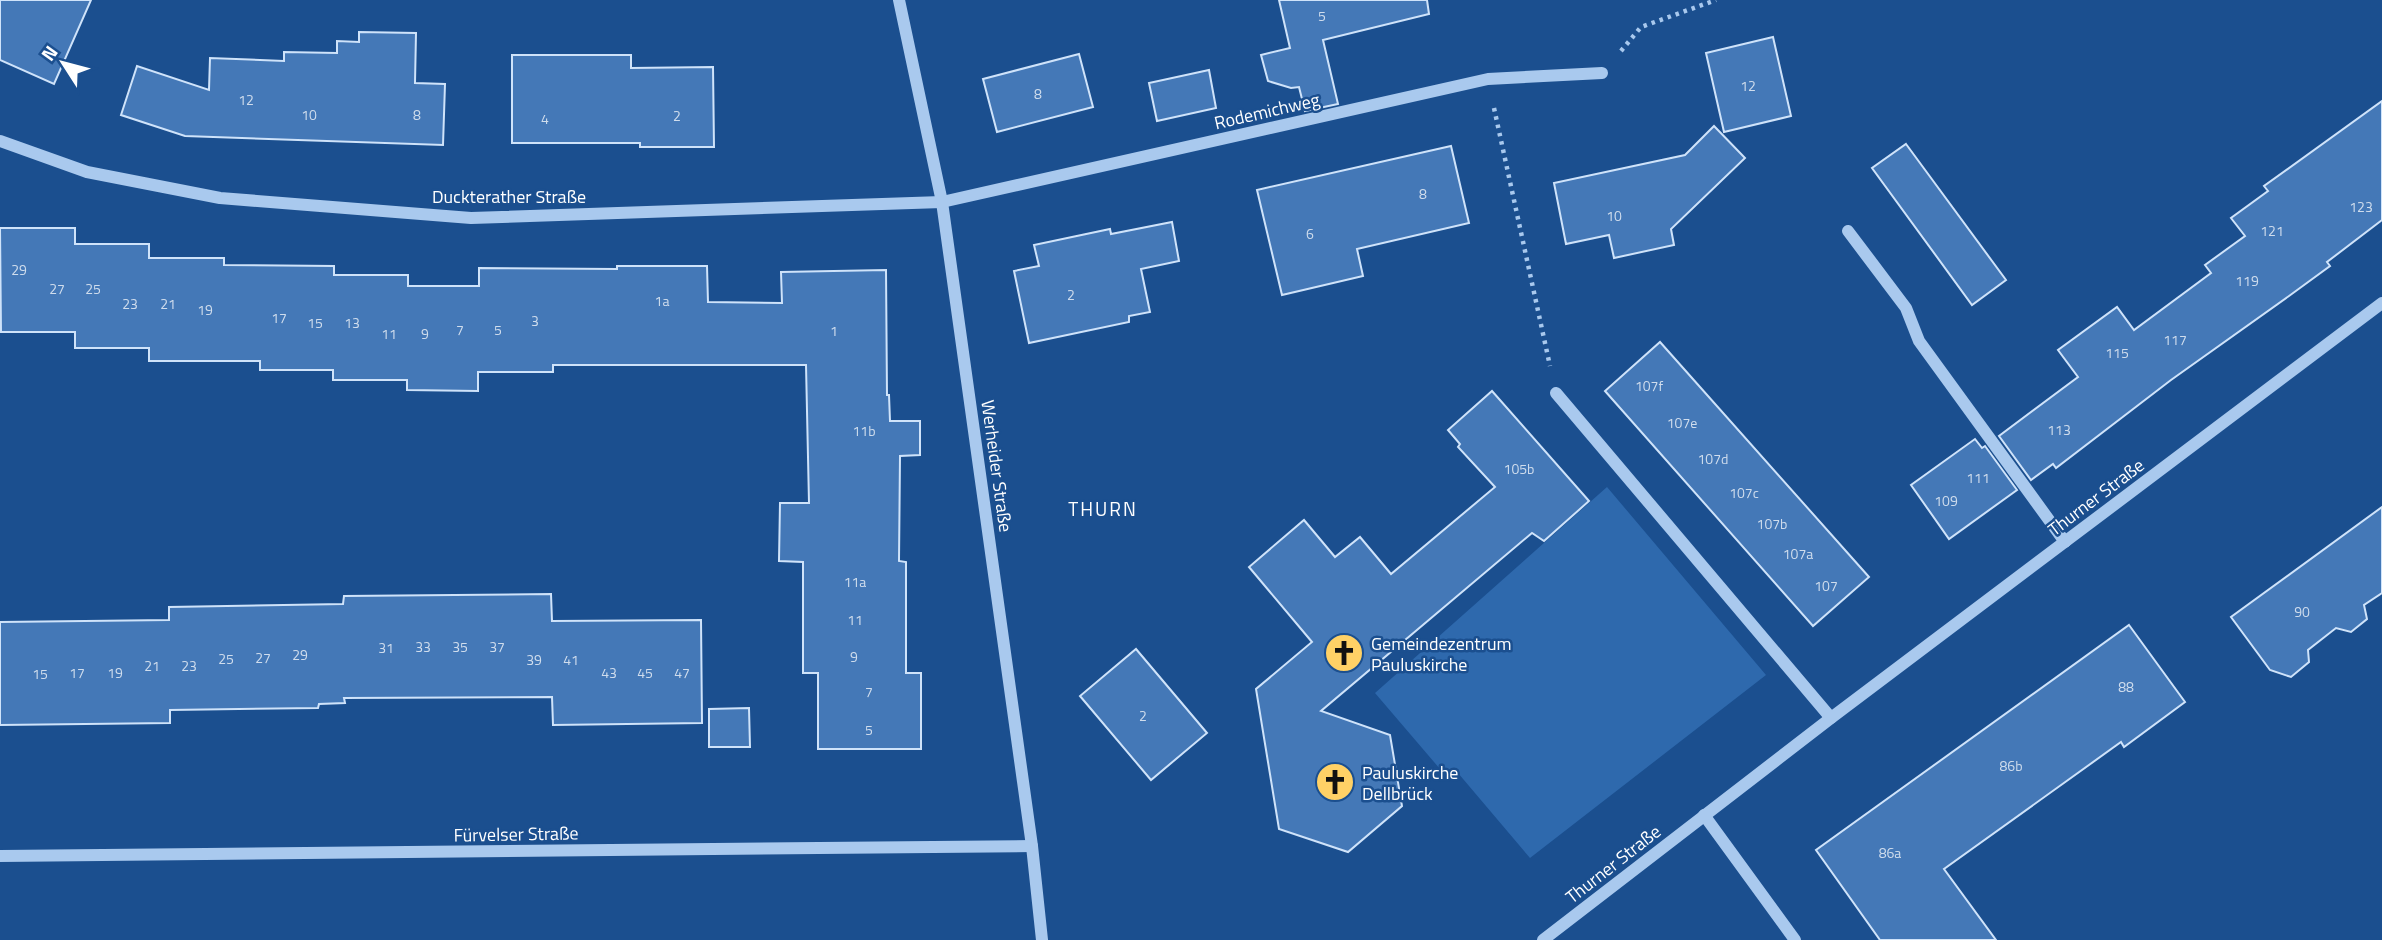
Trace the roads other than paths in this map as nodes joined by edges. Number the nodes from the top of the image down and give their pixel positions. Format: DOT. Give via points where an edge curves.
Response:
graph roads {
  1 [pos="899,0"];
  2 [pos="1602,72"];
  3 [pos="0,141"];
  4 [pos="942,202"];
  5 [pos="1848,231"];
  6 [pos="2382,303"];
  7 [pos="1556,393"];
  8 [pos="2065,541"];
  9 [pos="1831,718"];
  10 [pos="1704,815"];
  11 [pos="1032,846"];
  12 [pos="0,856"];
  13 [pos="1042,940"];
  14 [pos="1543,940"];
  15 [pos="1795,940"];
  1 -- 4 [label="street, Werheider Straße"];
  2 -- 4 [label="street, Rodemichweg" via="1488,79"];
  3 -- 4 [label="street, Duckterather Straße" via="87,172 220,198 471,218"];
  4 -- 11 [label="street, Werheider Straße"];
  5 -- 8 [label="street" via="1906,308 1919,341"];
  6 -- 8 [label="street, Thurner Straße"];
  7 -- 9 [label="street"];
  8 -- 9 [label="street, Thurner Straße"];
  9 -- 10 [label="street, Thurner Straße"];
  10 -- 14 [label="street, Thurner Straße"];
  10 -- 15 [label="street"];
  11 -- 12 [label="street, Fürvelser Straße"];
  11 -- 13 [label="street, Werheider Straße"];
}
